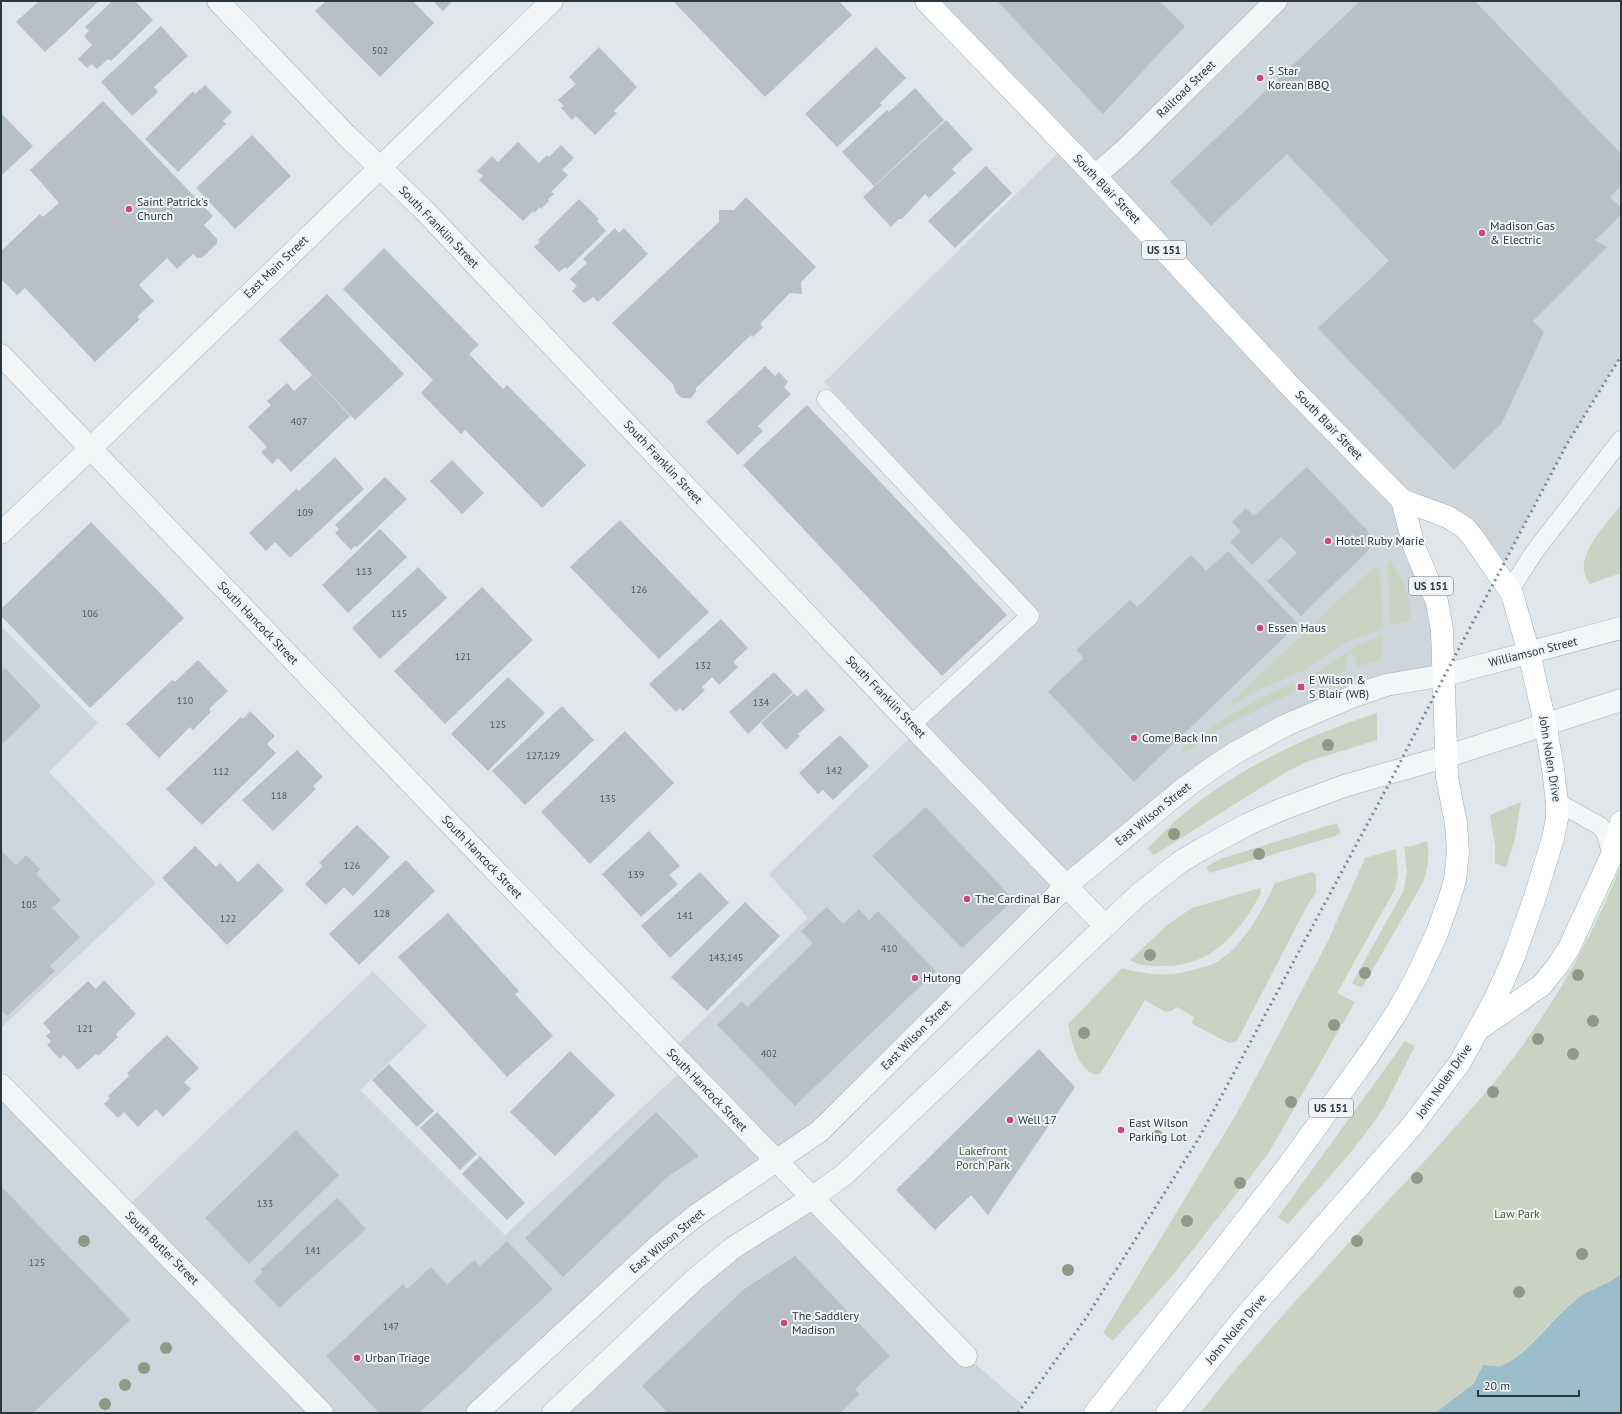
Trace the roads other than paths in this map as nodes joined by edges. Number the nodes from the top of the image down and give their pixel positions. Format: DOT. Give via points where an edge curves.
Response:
graph roads {
  1 [pos="218,1"];
  2 [pos="552,1"];
  3 [pos="926,1"];
  4 [pos="1276,1"];
  5 [pos="380,167"];
  6 [pos="1096,176"];
  7 [pos="1,355"];
  8 [pos="826,399"];
  9 [pos="1621,440"];
  10 [pos="91,448"];
  11 [pos="1402,500"];
  12 [pos="1,533"];
  13 [pos="1510,590"];
  14 [pos="1621,628"];
  15 [pos="1528,653"];
  16 [pos="1445,674"];
  17 [pos="1621,700"];
  18 [pos="1545,723"];
  19 [pos="911,725"];
  20 [pos="1445,757"];
  21 [pos="1557,802"];
  22 [pos="1621,822"];
  23 [pos="1612,855"];
  24 [pos="1066,886"];
  25 [pos="1105,926"];
  26 [pos="1479,1028"];
  27 [pos="1,1084"];
  28 [pos="776,1161"];
  29 [pos="812,1198"];
  30 [pos="966,1356"];
  31 [pos="322,1413"];
  32 [pos="477,1413"];
  33 [pos="552,1413"];
  34 [pos="1095,1413"];
  35 [pos="1168,1413"];
  1 -- 5 [label="street, South Franklin Street"];
  2 -- 5 [label="street, East Main Street"];
  3 -- 6 [label="main road, South Blair Street / US 151"];
  4 -- 6 [label="street, Railroad Street"];
  5 -- 10 [label="street, East Main Street"];
  5 -- 19 [label="street, South Franklin Street"];
  6 -- 11 [label="main road, South Blair Street / US 151" via="1290,385"];
  7 -- 10 [label="street, South Hancock Street"];
  8 -- 19 [label="lane" via="1030,616"];
  9 -- 13 [label="lane" via="1536,551"];
  10 -- 12 [label="street, East Main Street"];
  10 -- 28 [label="street, South Hancock Street"];
  11 -- 13 [label="main road, South Blair Street / US 151" via="1439,513 1465,528"];
  11 -- 16 [label="main road, South Blair Street / US 151" via="1414,546 1440,615"];
  13 -- 15 [label="main road, South Blair Street / US 151"];
  14 -- 15 [label="street, Williamson Street"];
  15 -- 16 [label="street, Williamson Street"];
  15 -- 18 [label="main road, John Nolen Drive / US 151"];
  16 -- 20 [label="main road, US 151"];
  16 -- 24 [label="street, East Wilson Street" via="1386,685 1354,696 1284,726 1235,753 1182,790"];
  17 -- 18 [label="street"];
  18 -- 20 [label="street"];
  18 -- 21 [label="main road, John Nolen Drive / US 151"];
  19 -- 24 [label="street, South Franklin Street"];
  20 -- 25 [label="street" via="1344,786 1248,824 1180,862 1137,896"];
  20 -- 34 [label="main road, US 151" via="1448,791 1458,839 1455,880 1437,933 1406,997 1309,1138"];
  21 -- 23 [label="lane" via="1600,826 1606,832"];
  21 -- 26 [label="main road, John Nolen Drive / US 151" via="1553,838 1535,897 1512,959"];
  22 -- 23 [label="main road"];
  23 -- 26 [label="main road" via="1569,948 1551,976 1542,985"];
  24 -- 25 [label="street, South Franklin Street"];
  24 -- 28 [label="street, East Wilson Street" via="820,1131"];
  25 -- 29 [label="street" via="845,1174"];
  26 -- 35 [label="main road, John Nolen Drive / US 151" via="1459,1064 1411,1127 1246,1316"];
  27 -- 31 [label="street, South Butler Street"];
  28 -- 29 [label="street, South Hancock Street"];
  28 -- 32 [label="street, East Wilson Street" via="698,1214 659,1245"];
  29 -- 30 [label="street, South Hancock Street"];
  29 -- 33 [label="street" via="734,1247 694,1280"];
}
